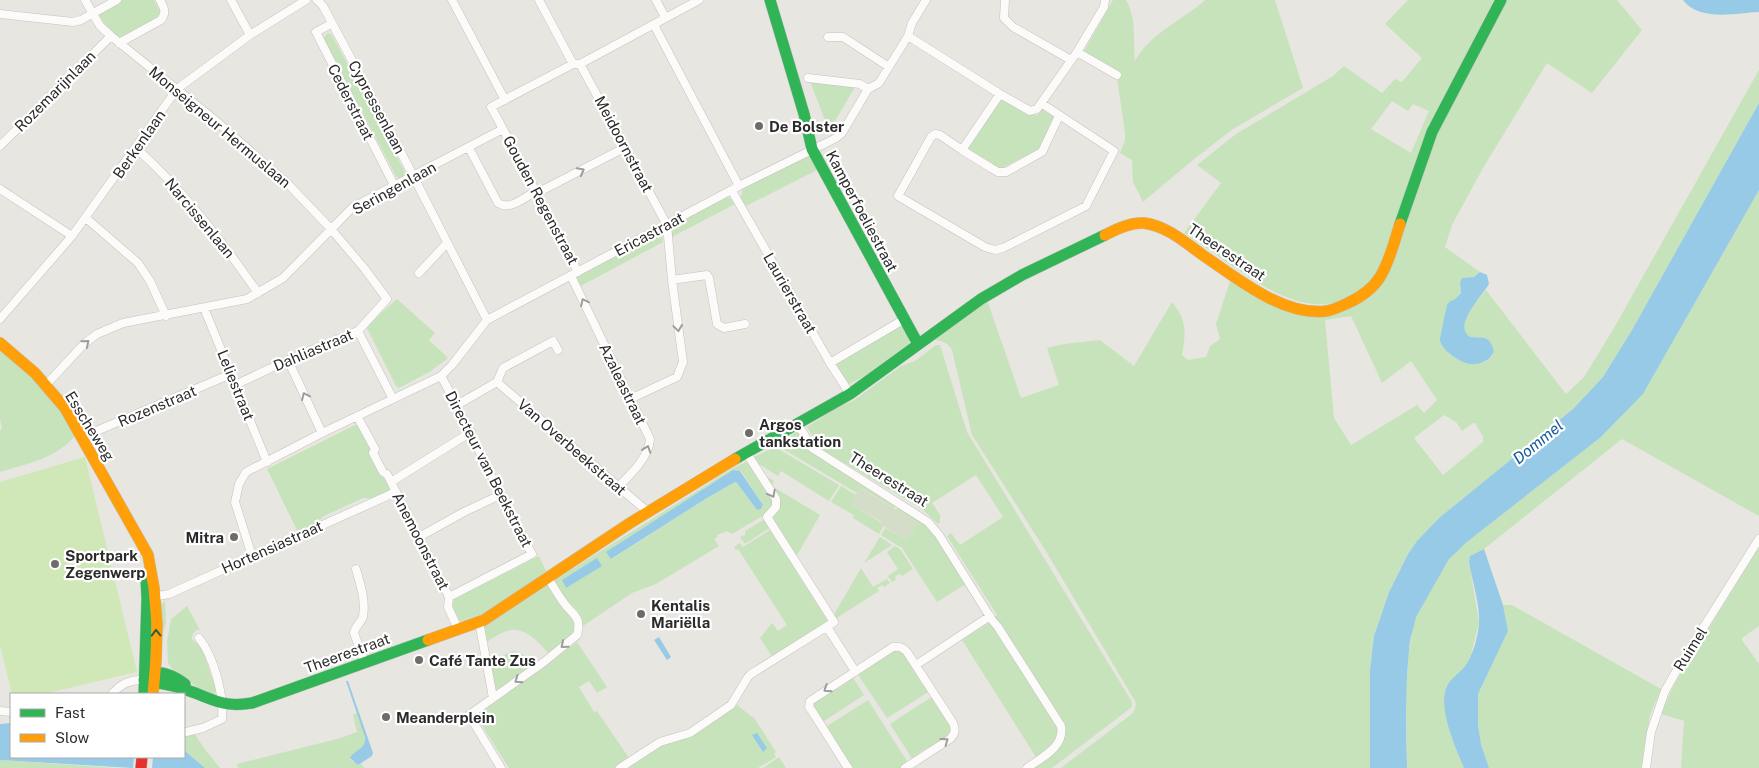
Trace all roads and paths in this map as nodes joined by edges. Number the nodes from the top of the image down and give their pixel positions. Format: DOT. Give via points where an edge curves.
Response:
graph roads {
  1 [pos="84,0"];
  2 [pos="117,0"];
  3 [pos="160,0"];
  4 [pos="231,0"];
  5 [pos="306,0"];
  6 [pos="311,0"];
  7 [pos="317,0"];
  8 [pos="452,0"];
  9 [pos="539,0"];
  10 [pos="656,0"];
  11 [pos="699,0"];
  12 [pos="770,0"];
  13 [pos="926,0"];
  14 [pos="1005,0"];
  15 [pos="1105,0"];
  16 [pos="1501,0"];
  17 [pos="0,14"];
  18 [pos="92,15"];
  19 [pos="665,17"];
  20 [pos="331,24"];
  21 [pos="654,25"];
  22 [pos="250,35"];
  23 [pos="111,36"];
  24 [pos="908,36"];
  25 [pos="828,37"];
  26 [pos="119,43"];
  27 [pos="1077,52"];
  28 [pos="1071,60"];
  29 [pos="577,64"];
  30 [pos="889,67"];
  31 [pos="1117,75"];
  32 [pos="808,78"];
  33 [pos="177,89"];
  34 [pos="868,89"];
  35 [pos="1000,94"];
  36 [pos="505,100"];
  37 [pos="1040,104"];
  38 [pos="1059,116"];
  39 [pos="503,129"];
  40 [pos="0,146"];
  41 [pos="626,147"];
  42 [pos="136,148"];
  43 [pos="469,148"];
  44 [pos="812,149"];
  45 [pos="962,150"];
  46 [pos="414,177"];
  47 [pos="395,187"];
  48 [pos="0,189"];
  49 [pos="735,189"];
  50 [pos="537,192"];
  51 [pos="86,218"];
  52 [pos="667,225"];
  53 [pos="331,229"];
  54 [pos="72,236"];
  55 [pos="447,243"];
  56 [pos="419,273"];
  57 [pos="574,274"];
  58 [pos="672,280"];
  59 [pos="258,292"];
  60 [pos="384,304"];
  61 [pos="204,308"];
  62 [pos="166,316"];
  63 [pos="0,318"];
  64 [pos="487,320"];
  65 [pos="903,320"];
  66 [pos="745,324"];
  67 [pos="358,330"];
  68 [pos="0,343"];
  69 [pos="918,344"];
  70 [pos="558,350"];
  71 [pos="288,360"];
  72 [pos="830,363"];
  73 [pos="231,374"];
  74 [pos="441,376"];
  75 [pos="497,382"];
  76 [pos="235,385"];
  77 [pos="46,386"];
  78 [pos="850,394"];
  79 [pos="630,398"];
  80 [pos="393,399"];
  81 [pos="457,405"];
  82 [pos="357,416"];
  83 [pos="798,424"];
  84 [pos="471,432"];
  85 [pos="322,433"];
  86 [pos="83,439"];
  87 [pos="746,452"];
  88 [pos="268,462"];
  89 [pos="391,482"];
  90 [pos="618,486"];
  91 [pos="396,492"];
  92 [pos="500,495"];
  93 [pos="648,512"];
  94 [pos="419,538"];
  95 [pos="1759,539"];
  96 [pos="252,556"];
  97 [pos="356,569"];
  98 [pos="548,578"];
  99 [pos="151,597"];
  100 [pos="448,597"];
  101 [pos="990,616"];
  102 [pos="479,621"];
  103 [pos="826,627"];
  104 [pos="458,629"];
  105 [pos="199,638"];
  106 [pos="365,663"];
  107 [pos="916,665"];
  108 [pos="855,672"];
  109 [pos="151,678"];
  110 [pos="113,693"];
  111 [pos="144,693"];
  112 [pos="153,693"];
  113 [pos="493,698"];
  114 [pos="223,705"];
  115 [pos="186,732"];
  116 [pos="501,768"];
  117 [pos="620,768"];
  118 [pos="848,768"];
  119 [pos="905,768"];
  120 [pos="1027,768"];
  121 [pos="1646,768"];
  1 -- 18 [label="street, Monseigneur Hermuslaan"];
  2 -- 18 [label="street"];
  3 -- 26 [label="street" via="165,10 161,20"];
  4 -- 22 [label="street"];
  5 -- 22 [label="street, Berkenlaan"];
  6 -- 7 [label="street"];
  7 -- 20 [label="street, Cypressenlaan"];
  8 -- 36 [label="street"];
  9 -- 29 [label="street, Meidoornstraat"];
  10 -- 19 [label="street"];
  11 -- 19 [label="street"];
  12 -- 44 [label="main road, Kamperfoeliestraat"];
  13 -- 24 [label="street, Ericastraat"];
  14 -- 28 [label="street" via="1004,18"];
  15 -- 27 [label="street"];
  16 -- 69 [label="main road, Theerestraat" via="1424,149 1387,264 1369,291 1357,299 1326,310 1293,308 1254,290 1162,228 1137,223 1118,228 1022,276 981,299"];
  17 -- 18 [label="street" via="73,22"];
  18 -- 23 [label="street, Monseigneur Hermuslaan"];
  19 -- 21 [label="street"];
  20 -- 46 [label="street, Cypressenlaan"];
  20 -- 47 [label="street, Cederstraat" via="316,32"];
  21 -- 29 [label="street"];
  21 -- 49 [label="street, Laurierstraat"];
  22 -- 33 [label="street, Berkenlaan"];
  23 -- 26 [label="street, Monseigneur Hermuslaan"];
  23 -- 40 [label="street, Rozemarijnlaan"];
  24 -- 30 [label="street, Ericastraat"];
  24 -- 35 [label="street"];
  25 -- 30 [label="street" via="843,37"];
  26 -- 33 [label="street, Monseigneur Hermuslaan"];
  27 -- 28 [label="street"];
  27 -- 31 [label="street"];
  28 -- 37 [label="street"];
  29 -- 36 [label="street"];
  29 -- 41 [label="street, Meidoornstraat"];
  30 -- 34 [label="street, Ericastraat" via="879,83"];
  32 -- 34 [label="street" via="860,84"];
  33 -- 42 [label="street, Berkenlaan"];
  33 -- 53 [label="street, Monseigneur Hermuslaan" via="276,173"];
  34 -- 44 [label="street, Ericastraat" via="842,133"];
  35 -- 37 [label="street" via="1030,111"];
  35 -- 45 [label="street"];
  36 -- 39 [label="street" via="491,107"];
  37 -- 38 [label="street"];
  38 -- 45 [label="street" via="1042,152 1006,172 998,172"];
  38 -- 45 [label="street" via="1114,150 1086,206 1003,248 985,247 898,196 934,134"];
  39 -- 43 [label="street, Seringenlaan"];
  39 -- 50 [label="street, Gouden Regenstraat"];
  50 -- 41 [label="street, one-way"];
  41 -- 52 [label="street, Meidoornstraat"];
  42 -- 51 [label="street, Berkenlaan"];
  42 -- 59 [label="street, Narcissenlaan" via="185,197"];
  43 -- 46 [label="street, Seringenlaan"];
  43 -- 50 [label="street" via="498,203 509,206"];
  44 -- 49 [label="street, Ericastraat"];
  44 -- 65 [label="main road, Kamperfoeliestraat"];
  46 -- 47 [label="street, Seringenlaan"];
  46 -- 55 [label="street, Cypressenlaan"];
  47 -- 53 [label="street, Seringenlaan" via="353,208"];
  48 -- 54 [label="street"];
  49 -- 52 [label="street, Ericastraat"];
  49 -- 72 [label="street, Laurierstraat"];
  50 -- 57 [label="street, Gouden Regenstraat"];
  51 -- 54 [label="street, Berkenlaan"];
  51 -- 62 [label="street" via="138,263"];
  52 -- 57 [label="street, Ericastraat"];
  52 -- 58 [label="street"];
  53 -- 59 [label="street, Seringenlaan" via="283,278"];
  53 -- 60 [label="street, Monseigneur Hermuslaan" via="384,294 387,300"];
  54 -- 63 [label="street, Berkenlaan"];
  55 -- 56 [label="street"];
  55 -- 64 [label="street, Cypressenlaan"];
  57 -- 64 [label="street, Ericastraat"];
  79 -- 57 [label="street, Azaleastraat, one-way"];
  58 -- 66 [label="street" via="707,275 717,324 724,328"];
  58 -- 79 [label="street, one-way" via="683,362 677,376"];
  59 -- 61 [label="street, Seringenlaan" via="247,299"];
  60 -- 67 [label="street, Dahliastraat"];
  61 -- 62 [label="street, Seringenlaan"];
  61 -- 73 [label="street, Leliestraat"];
  77 -- 62 [label="street, Seringenlaan, one-way" via="97,334 123,323"];
  64 -- 74 [label="street"];
  65 -- 69 [label="main road, Kamperfoeliestraat"];
  65 -- 72 [label="street"];
  67 -- 71 [label="street, Dahliastraat"];
  67 -- 80 [label="street"];
  68 -- 77 [label="main road, Esscheweg"];
  69 -- 78 [label="main road, Theerestraat"];
  70 -- 75 [label="street" via="553,341 545,345 503,368"];
  71 -- 76 [label="street, Dahliastraat"];
  85 -- 71 [label="street, one-way"];
  72 -- 78 [label="street, Laurierstraat"];
  73 -- 76 [label="street, Leliestraat"];
  73 -- 86 [label="street, Rozenstraat"];
  74 -- 80 [label="street"];
  74 -- 81 [label="street, Directeur van Beekstraat"];
  75 -- 81 [label="street"];
  75 -- 90 [label="street, Van Overbeekstraat"];
  76 -- 88 [label="street, Leliestraat"];
  77 -- 86 [label="main road, Esscheweg"];
  78 -- 83 [label="main road, Theerestraat"];
  90 -- 79 [label="street, Azaleastraat, one-way" via="650,448 650,439"];
  80 -- 82 [label="street"];
  81 -- 84 [label="street, Directeur van Beekstraat"];
  82 -- 85 [label="street"];
  82 -- 89 [label="street, Anemoonstraat" via="375,449 373,453"];
  83 -- 87 [label="main road, Theerestraat"];
  83 -- 101 [label="street, Theerestraat" via="812,448 928,522"];
  84 -- 89 [label="street"];
  84 -- 92 [label="street, Directeur van Beekstraat"];
  85 -- 88 [label="street"];
  86 -- 99 [label="main road, Esscheweg" via="148,555 153,573"];
  87 -- 93 [label="main road, Theerestraat"];
  87 -- 103 [label="street, one-way" via="776,499 776,507 767,517 834,622"];
  88 -- 96 [label="street" via="246,472 235,502"];
  89 -- 91 [label="street, Anemoonstraat"];
  90 -- 93 [label="street, Van Overbeekstraat"];
  91 -- 94 [label="street, Anemoonstraat"];
  91 -- 96 [label="street, Hortensiastraat"];
  92 -- 94 [label="street"];
  92 -- 100 [label="street, Directeur van Beekstraat" via="532,554"];
  93 -- 98 [label="main road, Theerestraat"];
  94 -- 100 [label="street, Anemoonstraat"];
  95 -- 121 [label="street, Ruimel" via="1665,691 1652,732"];
  96 -- 99 [label="street, Hortensiastraat" via="168,594"];
  97 -- 106 [label="street" via="362,588 363,615 354,633"];
  98 -- 102 [label="main road, Theerestraat"];
  98 -- 113 [label="street, one-way" via="564,604 576,615 578,635"];
  99 -- 109 [label="main road, Esscheweg"];
  100 -- 104 [label="street, Anemoonstraat" via="448,607"];
  101 -- 107 [label="street"];
  101 -- 120 [label="street, Theerestraat" via="1061,726 1061,738 1056,746"];
  102 -- 104 [label="main road, Theerestraat"];
  102 -- 113 [label="street"];
  103 -- 108 [label="street"];
  103 -- 117 [label="street" via="748,677 731,705 690,734 660,742"];
  104 -- 106 [label="main road, Theerestraat"];
  105 -- 114 [label="street" via="218,682"];
  106 -- 114 [label="main road, Theerestraat" via="252,703"];
  107 -- 108 [label="street" via="903,647 893,647"];
  119 -- 107 [label="street, one-way" via="950,739 955,729"];
  108 -- 118 [label="street, one-way" via="810,701 809,707"];
  109 -- 110 [label="street" via="131,681"];
  109 -- 111 [label="main road, Esscheweg"];
  109 -- 112 [label="main road, Esscheweg"];
  109 -- 114 [label="main road, Theerestraat" via="181,681 196,693"];
  113 -- 116 [label="street" via="469,715"];
  114 -- 115 [label="street" via="222,719"];
}
